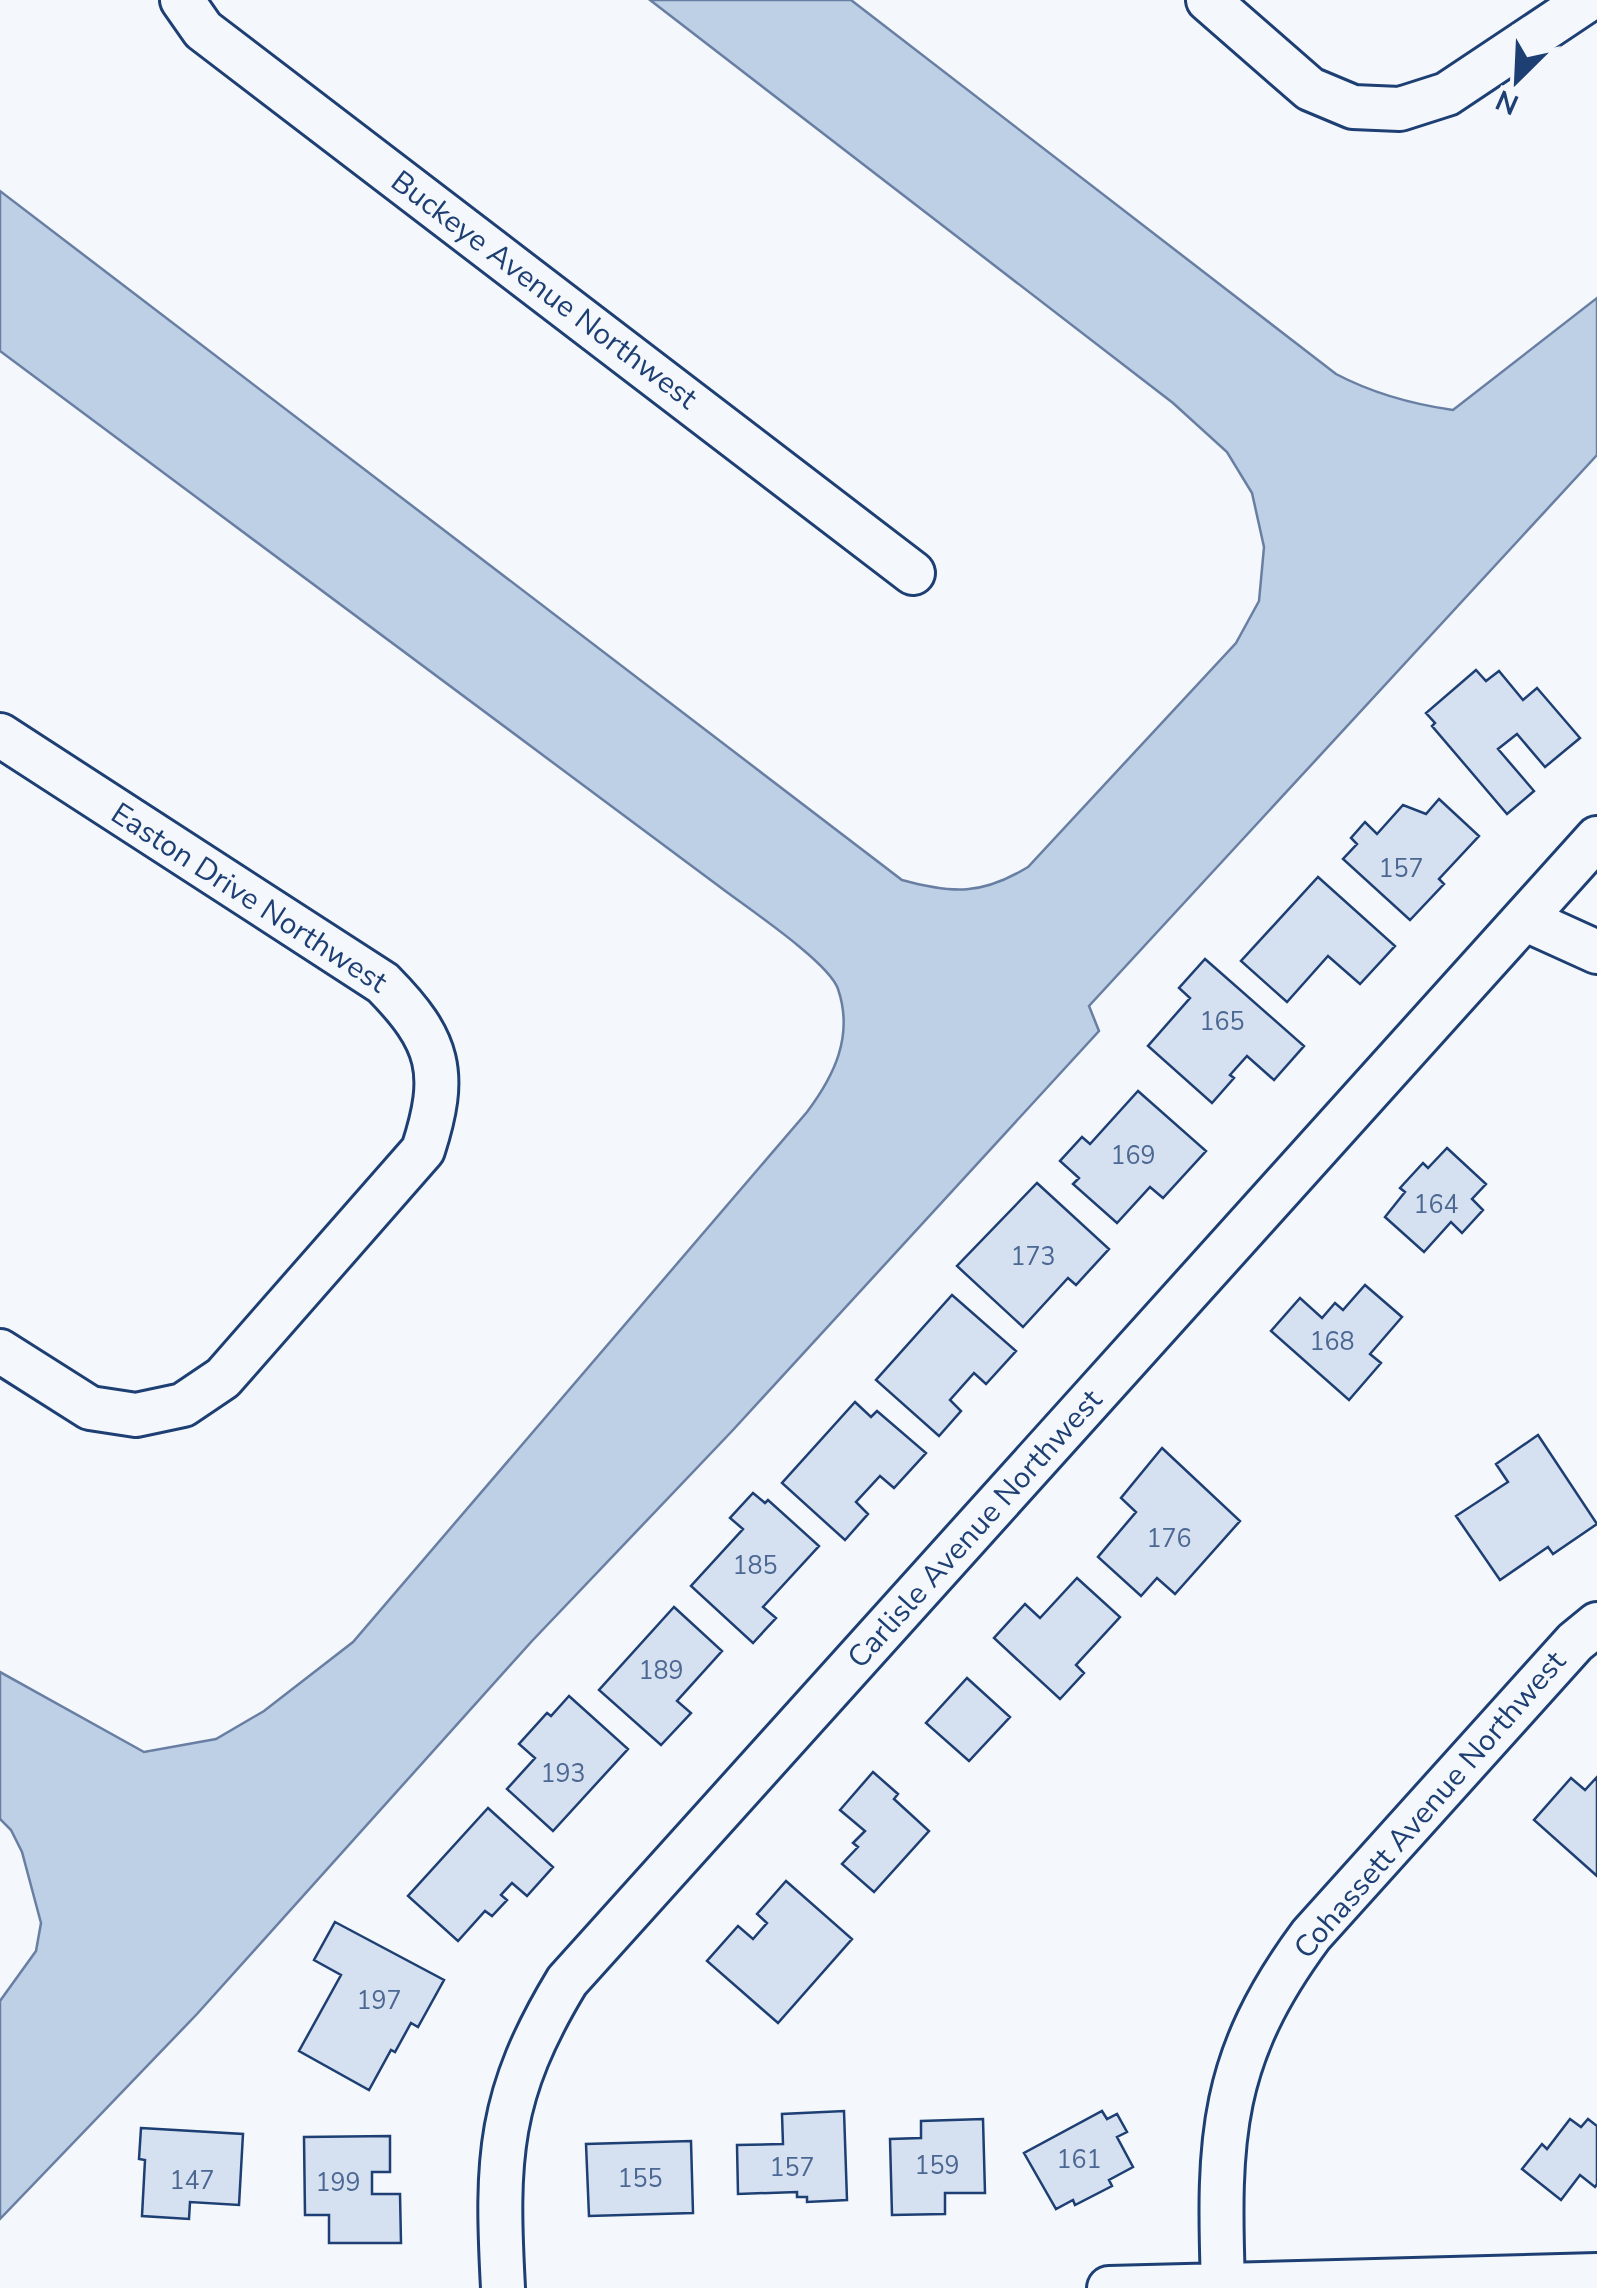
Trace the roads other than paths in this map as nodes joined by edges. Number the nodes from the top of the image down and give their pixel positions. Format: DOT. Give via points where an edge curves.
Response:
graph roads {
  1 [pos="182,0"];
  2 [pos="1208,0"];
  3 [pos="1588,0"];
  4 [pos="914,573"];
  5 [pos="0,735"];
  6 [pos="1597,838"];
  7 [pos="1524,919"];
  8 [pos="1597,952"];
  9 [pos="0,1351"];
  10 [pos="1597,1624"];
  11 [pos="1597,2275"];
  12 [pos="1222,2285"];
  13 [pos="502,2288"];
  14 [pos="1109,2288"];
  1 -- 4 [label="street, Buckeye Avenue Northwest" via="203,30"];
  2 -- 3 [label="street" via="1310,89 1353,107 1400,110 1446,94"];
  5 -- 9 [label="street, Easton Drive Northwest" via="383,983 416,1016 435,1060 437,1106 423,1150 223,1378 183,1405 136,1415 90,1408"];
  6 -- 7 [label="street, Carlisle Avenue Northwest"];
  7 -- 8 [label="street"];
  7 -- 13 [label="street, Carlisle Avenue Northwest" via="568,1981 538,2030 502,2139"];
  10 -- 12 [label="street, Cohassett Avenue Northwest" via="1311,1935 1267,2000 1242,2057 1221,2149"];
  11 -- 12 [label="street"];
  12 -- 14 [label="street"];
}
